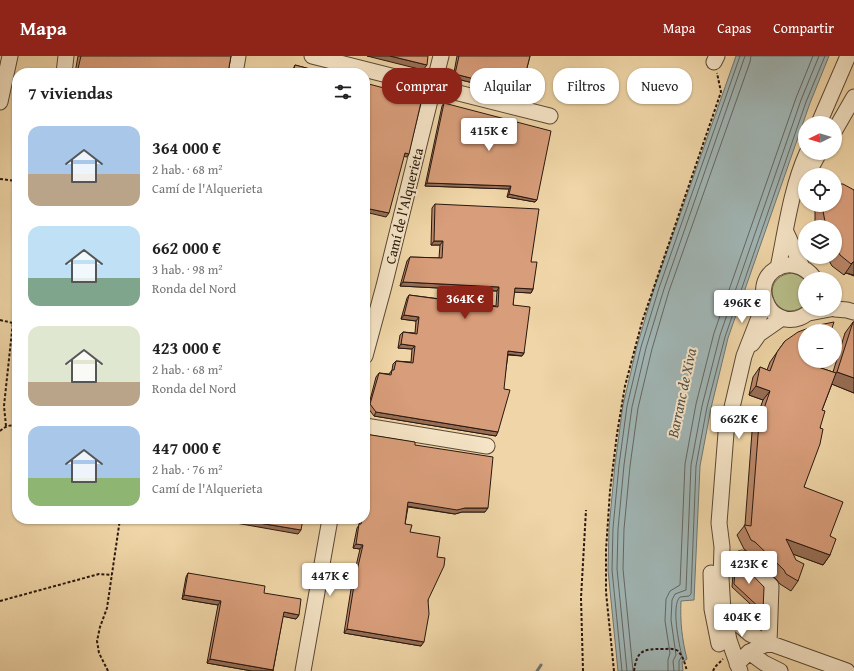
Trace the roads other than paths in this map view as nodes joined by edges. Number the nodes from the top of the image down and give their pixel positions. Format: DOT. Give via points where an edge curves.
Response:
graph roads {
  1 [pos="10,56"];
  2 [pos="66,56"];
  3 [pos="238,56"];
  4 [pos="312,56"];
  5 [pos="441,56"];
  6 [pos="848,56"];
  7 [pos="65,68"];
  8 [pos="236,68"];
  9 [pos="361,68"];
  10 [pos="439,68"];
  11 [pos="370,70"];
  12 [pos="382,73"];
  13 [pos="462,93"];
  14 [pos="854,97"];
  15 [pos="0,102"];
  16 [pos="430,104"];
  17 [pos="550,116"];
  18 [pos="822,116"];
  19 [pos="842,118"];
  20 [pos="803,160"];
  21 [pos="798,192"];
  22 [pos="788,212"];
  23 [pos="786,232"];
  24 [pos="802,267"];
  25 [pos="778,268"];
  26 [pos="810,272"];
  27 [pos="765,302"];
  28 [pos="802,316"];
  29 [pos="782,318"];
  30 [pos="370,337"];
  31 [pos="744,356"];
  32 [pos="370,427"];
  33 [pos="487,446"];
  34 [pos="719,523"];
  35 [pos="329,524"];
  36 [pos="742,558"];
  37 [pos="724,611"];
  38 [pos="769,643"];
  39 [pos="749,652"];
  40 [pos="732,666"];
  41 [pos="303,671"];
  42 [pos="780,671"];
  43 [pos="847,671"];
  1 -- 15 [label="street"];
  2 -- 7 [label="street"];
  3 -- 8 [label="street"];
  4 -- 9 [label="street"];
  5 -- 10 [label="street, Camí de l'Alquerieta"];
  6 -- 18 [label="street"];
  11 -- 12 [label="street"];
  13 -- 17 [label="street"];
  14 -- 19 [label="street"];
  16 -- 30 [label="street, Camí de l'Alquerieta"];
  20 -- 22 [label="street"];
  21 -- 22 [label="street"];
  22 -- 23 [label="street"];
  23 -- 24 [label="street"];
  23 -- 25 [label="street"];
  24 -- 25 [label="street" via="786,265"];
  24 -- 26 [label="street"];
  25 -- 27 [label="street" via="772,272 764,286"];
  27 -- 29 [label="street" via="769,309"];
  27 -- 31 [label="street"];
  28 -- 29 [label="street" via="796,319"];
  29 -- 31 [label="street" via="759,334"];
  31 -- 34 [label="street" via="726,433"];
  32 -- 33 [label="street"];
  34 -- 37 [label="street"];
  34 -- 40 [label="street" via="712,547 712,609 719,643"];
  35 -- 41 [label="street"];
  36 -- 38 [label="street" via="771,586"];
  37 -- 38 [label="street" via="750,634"];
  37 -- 40 [label="street"];
  38 -- 39 [label="street"];
  38 -- 43 [label="street"];
  39 -- 40 [label="street"];
  39 -- 42 [label="street" via="764,664"];
}
